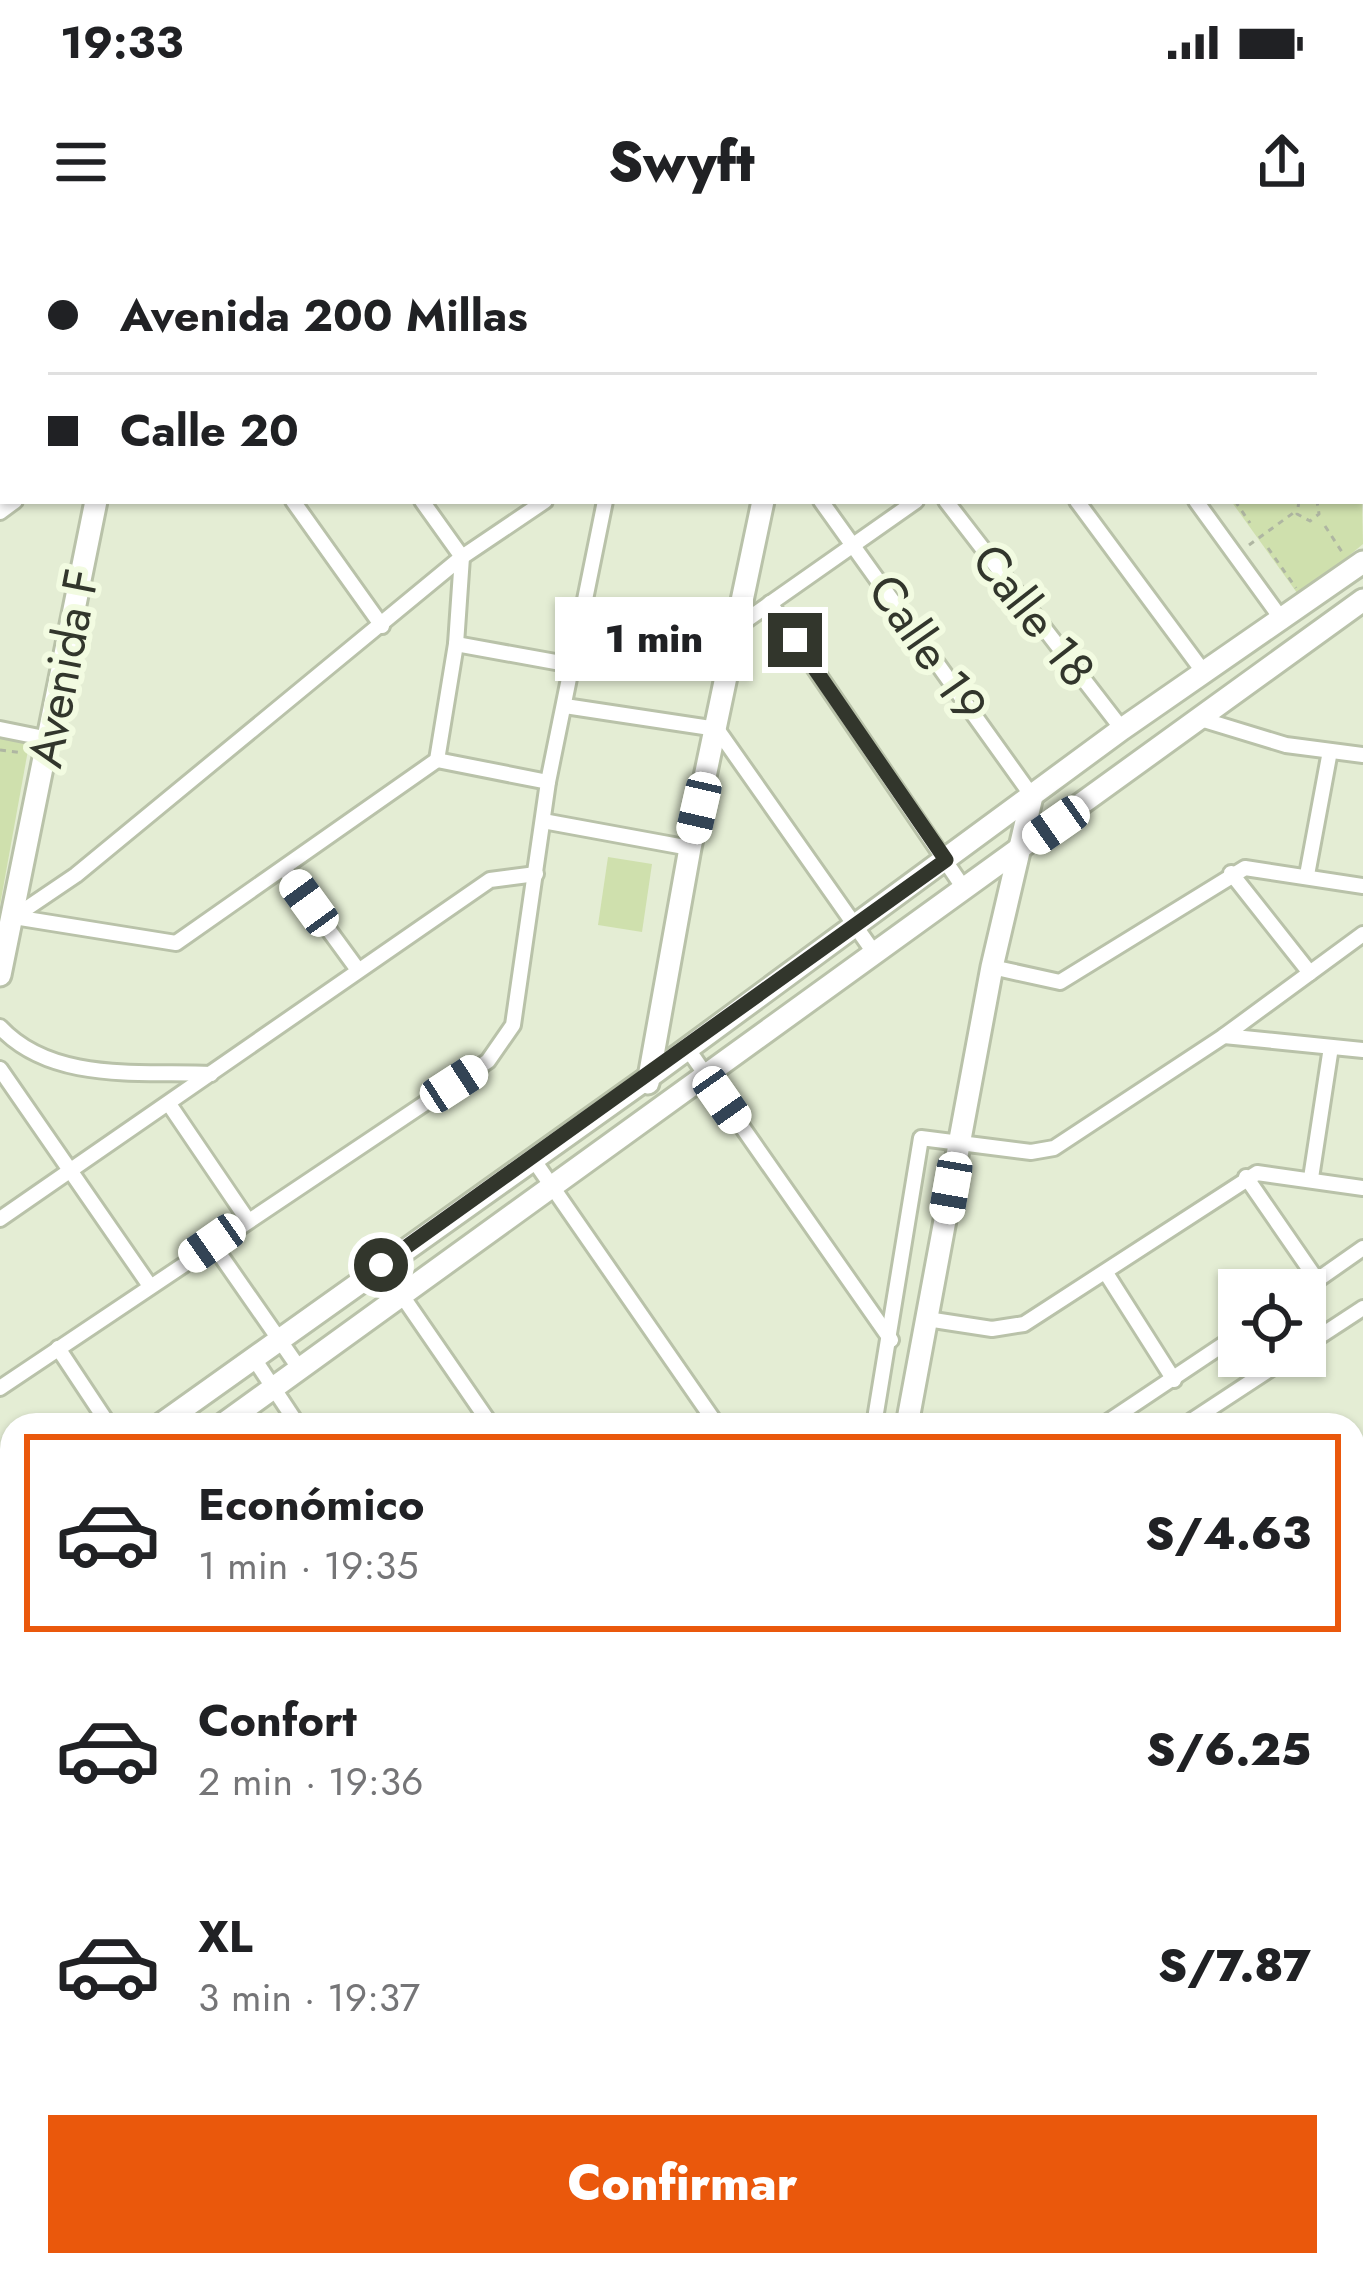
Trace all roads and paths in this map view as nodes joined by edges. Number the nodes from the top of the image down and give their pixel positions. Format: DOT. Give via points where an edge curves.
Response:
graph roads {
  1 [pos="95,504"];
  2 [pos="295,504"];
  3 [pos="424,504"];
  4 [pos="541,504"];
  5 [pos="604,504"];
  6 [pos="762,504"];
  7 [pos="823,504"];
  8 [pos="912,504"];
  9 [pos="948,504"];
  10 [pos="1079,504"];
  11 [pos="1200,504"];
  12 [pos="1237,504"];
  13 [pos="1298,504"];
  14 [pos="1317,504"];
  15 [pos="1296,511"];
  16 [pos="1250,523"];
  17 [pos="1324,526"];
  18 [pos="855,544"];
  19 [pos="1268,548"];
  20 [pos="1235,554"];
  21 [pos="462,557"];
  22 [pos="1355,561"];
  23 [pos="1300,593"];
  24 [pos="1363,600"];
  25 [pos="770,603"];
  26 [pos="1283,622"];
  27 [pos="382,626"];
  28 [pos="738,626"];
  29 [pos="456,644"];
  30 [pos="572,665"];
  31 [pos="1204,674"];
  32 [pos="565,706"];
  33 [pos="1204,719"];
  34 [pos="0,729"];
  35 [pos="717,729"];
  36 [pos="1122,729"];
  37 [pos="49,739"];
  38 [pos="0,750"];
  39 [pos="1330,752"];
  40 [pos="24,754"];
  41 [pos="1363,755"];
  42 [pos="437,760"];
  43 [pos="548,782"];
  44 [pos="1032,796"];
  45 [pos="543,821"];
  46 [pos="690,848"];
  47 [pos="1019,851"];
  48 [pos="946,860"];
  49 [pos="285,870"];
  50 [pos="1231,873"];
  51 [pos="536,874"];
  52 [pos="1307,875"];
  53 [pos="1363,886"];
  54 [pos="965,890"];
  55 [pos="14,917"];
  56 [pos="854,924"];
  57 [pos="1363,934"];
  58 [pos="3,948"];
  59 [pos="875,954"];
  60 [pos="992,967"];
  61 [pos="358,970"];
  62 [pos="1310,973"];
  63 [pos="0,975"];
  64 [pos="0,1027"];
  65 [pos="1224,1036"];
  66 [pos="1331,1047"];
  67 [pos="687,1048"];
  68 [pos="1363,1050"];
  69 [pos="0,1069"];
  70 [pos="704,1073"];
  71 [pos="212,1074"];
  72 [pos="649,1077"];
  73 [pos="169,1104"];
  74 [pos="642,1119"];
  75 [pos="959,1144"];
  76 [pos="532,1159"];
  77 [pos="68,1172"];
  78 [pos="1246,1177"];
  79 [pos="1311,1178"];
  80 [pos="551,1186"];
  81 [pos="1363,1188"];
  82 [pos="247,1219"];
  83 [pos="0,1220"];
  84 [pos="212,1243"];
  85 [pos="1363,1248"];
  86 [pos="381,1265"];
  87 [pos="1309,1269"];
  88 [pos="1106,1273"];
  89 [pos="1326,1274"];
  90 [pos="150,1286"];
  91 [pos="401,1294"];
  92 [pos="1363,1308"];
  93 [pos="926,1319"];
  94 [pos="1326,1332"];
  95 [pos="278,1339"];
  96 [pos="891,1340"];
  97 [pos="58,1348"];
  98 [pos="1218,1349"];
  99 [pos="253,1357"];
  100 [pos="299,1368"];
  101 [pos="1258,1377"];
  102 [pos="1174,1380"];
  103 [pos="0,1388"];
  104 [pos="273,1388"];
  105 [pos="101,1413"];
  106 [pos="180,1413"];
  107 [pos="239,1413"];
  108 [pos="290,1413"];
  109 [pos="483,1413"];
  110 [pos="709,1413"];
  111 [pos="876,1413"];
  112 [pos="909,1413"];
  113 [pos="1122,1413"];
  114 [pos="1203,1413"];
  1 -- 37 [label="main road, Avenida F"];
  2 -- 27 [label="street"];
  3 -- 21 [label="street"];
  4 -- 21 [label="street"];
  5 -- 30 [label="street"];
  6 -- 28 [label="main road"];
  7 -- 18 [label="street, Calle 19"];
  8 -- 18 [label="street"];
  9 -- 36 [label="street, Calle 18"];
  10 -- 31 [label="street"];
  11 -- 20 [label="street"];
  12 -- 16 [label="path"];
  13 -- 15 [label="path"];
  14 -- 15 [label="path" via="1315,519"];
  15 -- 20 [label="path"];
  17 -- 22 [label="path"];
  18 -- 25 [label="street"];
  18 -- 44 [label="street, Calle 19"];
  19 -- 23 [label="path"];
  20 -- 26 [label="street"];
  21 -- 27 [label="street"];
  21 -- 29 [label="street"];
  22 -- 26 [label="main road"];
  24 -- 33 [label="main road"];
  25 -- 28 [label="street"];
  25 -- 48 [label="street"];
  26 -- 31 [label="main road"];
  27 -- 55 [label="street"];
  28 -- 35 [label="main road"];
  29 -- 30 [label="street"];
  29 -- 42 [label="street"];
  30 -- 32 [label="street"];
  31 -- 36 [label="main road"];
  32 -- 35 [label="street"];
  32 -- 43 [label="street"];
  33 -- 39 [label="street"];
  33 -- 47 [label="main road"];
  34 -- 37 [label="street"];
  35 -- 46 [label="main road"];
  35 -- 56 [label="street"];
  36 -- 44 [label="main road"];
  37 -- 55 [label="main road, Avenida F"];
  38 -- 40 [label="path"];
  39 -- 41 [label="street"];
  39 -- 52 [label="street"];
  42 -- 43 [label="street"];
  42 -- 49 [label="street"];
  43 -- 45 [label="street"];
  44 -- 47 [label="main road"];
  44 -- 48 [label="main road"];
  45 -- 46 [label="street"];
  45 -- 51 [label="street"];
  46 -- 72 [label="main road"];
  47 -- 54 [label="main road"];
  47 -- 60 [label="main road"];
  48 -- 54 [label="street"];
  48 -- 56 [label="main road"];
  49 -- 55 [label="street" via="166,946"];
  49 -- 61 [label="street"];
  50 -- 52 [label="street" via="1262,867"];
  50 -- 60 [label="street" via="1060,982"];
  50 -- 62 [label="street"];
  51 -- 61 [label="street" via="490,880"];
  51 -- 82 [label="street" via="513,1025 502,1046"];
  52 -- 53 [label="street"];
  54 -- 59 [label="main road"];
  55 -- 58 [label="main road, Avenida F"];
  56 -- 59 [label="street"];
  56 -- 67 [label="main road"];
  57 -- 62 [label="street"];
  58 -- 63 [label="main road, Avenida F"];
  59 -- 70 [label="main road"];
  60 -- 75 [label="main road"];
  61 -- 71 [label="street"];
  62 -- 65 [label="street"];
  64 -- 71 [label="street" via="33,1054 75,1067"];
  65 -- 66 [label="street"];
  65 -- 75 [label="street" via="1054,1148"];
  66 -- 68 [label="street"];
  66 -- 79 [label="street"];
  67 -- 70 [label="street"];
  67 -- 72 [label="main road"];
  69 -- 77 [label="street"];
  70 -- 74 [label="main road"];
  70 -- 96 [label="street"];
  71 -- 73 [label="street"];
  72 -- 74 [label="main road"];
  72 -- 76 [label="main road"];
  73 -- 77 [label="street"];
  73 -- 82 [label="street"];
  74 -- 80 [label="main road"];
  75 -- 93 [label="main road"];
  75 -- 96 [label="street" via="922,1138"];
  76 -- 80 [label="street"];
  76 -- 86 [label="main road"];
  77 -- 83 [label="street"];
  77 -- 90 [label="street"];
  78 -- 79 [label="street"];
  78 -- 87 [label="street"];
  78 -- 88 [label="street"];
  79 -- 81 [label="street"];
  80 -- 91 [label="main road"];
  80 -- 110 [label="street"];
  82 -- 84 [label="street"];
  84 -- 90 [label="street"];
  84 -- 95 [label="street"];
  85 -- 89 [label="street"];
  86 -- 91 [label="street"];
  86 -- 95 [label="main road"];
  88 -- 93 [label="street" via="1008,1329"];
  88 -- 102 [label="street"];
  90 -- 97 [label="street"];
  91 -- 100 [label="main road"];
  91 -- 109 [label="street"];
  92 -- 94 [label="street"];
  93 -- 112 [label="main road"];
  95 -- 99 [label="main road"];
  95 -- 100 [label="street"];
  96 -- 111 [label="street"];
  97 -- 103 [label="street"];
  97 -- 105 [label="street"];
  98 -- 102 [label="street"];
  99 -- 104 [label="street"];
  99 -- 106 [label="main road"];
  100 -- 104 [label="main road"];
  101 -- 114 [label="street"];
  102 -- 113 [label="street"];
  104 -- 107 [label="main road"];
  104 -- 108 [label="street"];
}
